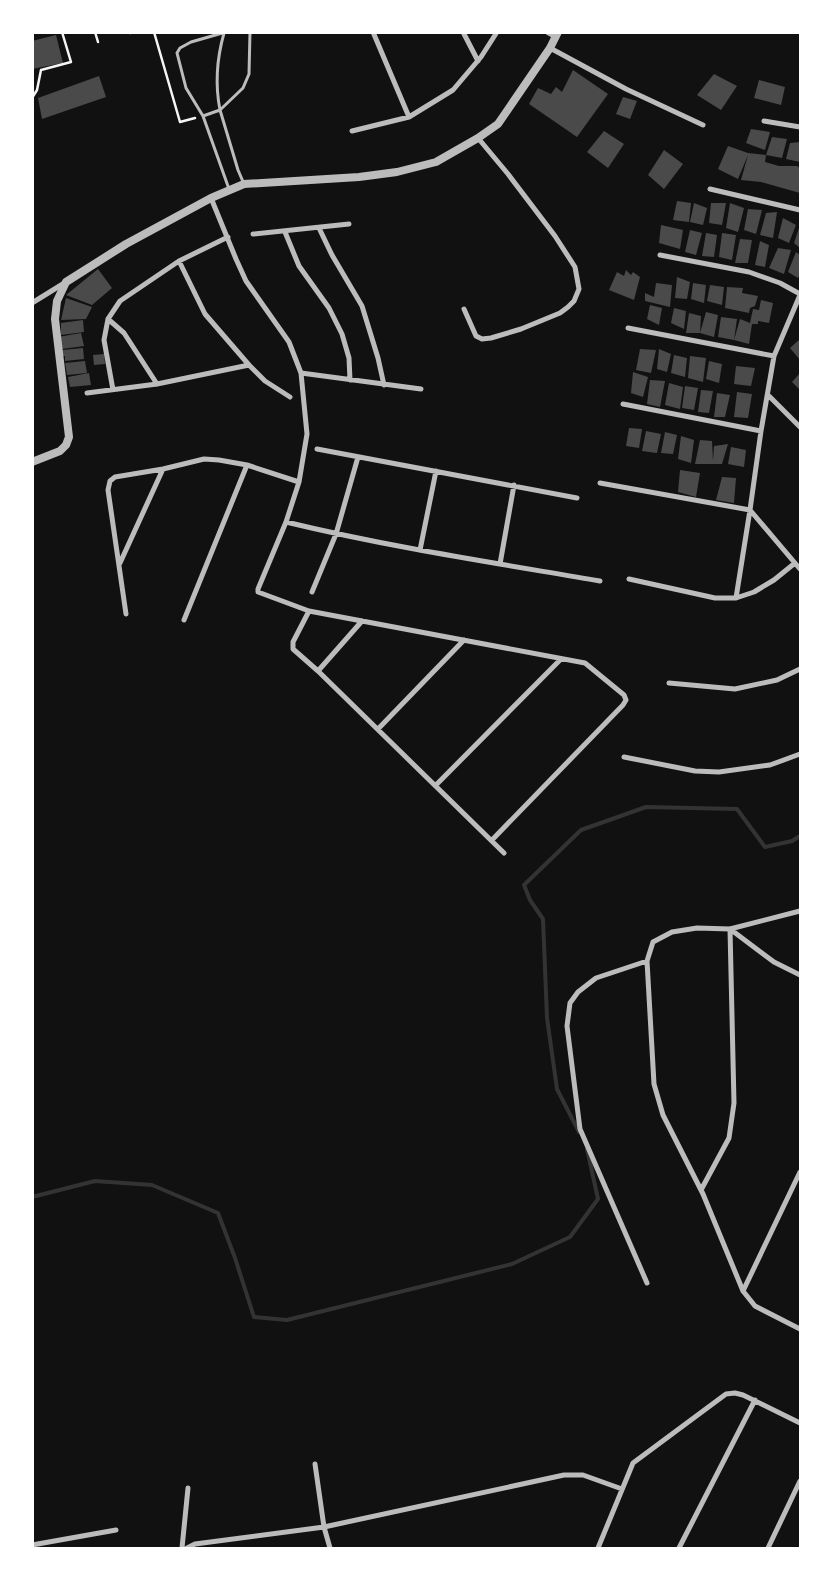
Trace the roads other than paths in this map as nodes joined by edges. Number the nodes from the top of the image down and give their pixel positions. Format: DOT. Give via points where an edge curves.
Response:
graph roads {
  1 [pos="250,32"];
  2 [pos="373,32"];
  3 [pos="463,32"];
  4 [pos="497,32"];
  5 [pos="547,32"];
  6 [pos="225,33"];
  7 [pos="557,35"];
  8 [pos="550,48"];
  9 [pos="478,61"];
  10 [pos="220,110"];
  11 [pos="202,116"];
  12 [pos="409,117"];
  13 [pos="764,121"];
  14 [pos="703,125"];
  15 [pos="800,127"];
  16 [pos="352,131"];
  17 [pos="478,138"];
  18 [pos="244,184"];
  19 [pos="229,189"];
  20 [pos="710,189"];
  21 [pos="211,198"];
  22 [pos="800,210"];
  23 [pos="349,224"];
  24 [pos="319,228"];
  25 [pos="285,232"];
  26 [pos="253,234"];
  27 [pos="228,237"];
  28 [pos="660,255"];
  29 [pos="179,261"];
  30 [pos="66,282"];
  31 [pos="800,295"];
  32 [pos="32,303"];
  33 [pos="464,309"];
  34 [pos="108,319"];
  35 [pos="628,328"];
  36 [pos="774,356"];
  37 [pos="249,366"];
  38 [pos="301,373"];
  39 [pos="350,380"];
  40 [pos="157,384"];
  41 [pos="384,385"];
  42 [pos="421,389"];
  43 [pos="113,390"];
  44 [pos="87,393"];
  45 [pos="290,396"];
  46 [pos="768,396"];
  47 [pos="623,404"];
  48 [pos="800,427"];
  49 [pos="761,431"];
  50 [pos="317,449"];
  51 [pos="358,456"];
  52 [pos="32,462"];
  53 [pos="247,466"];
  54 [pos="163,469"];
  55 [pos="436,471"];
  56 [pos="299,482"];
  57 [pos="600,482"];
  58 [pos="514,485"];
  59 [pos="577,498"];
  60 [pos="750,510"];
  61 [pos="286,522"];
  62 [pos="336,534"];
  63 [pos="420,550"];
  64 [pos="120,563"];
  65 [pos="795,563"];
  66 [pos="500,564"];
  67 [pos="800,569"];
  68 [pos="629,579"];
  69 [pos="600,581"];
  70 [pos="312,592"];
  71 [pos="736,598"];
  72 [pos="309,611"];
  73 [pos="126,614"];
  74 [pos="184,620"];
  75 [pos="362,621"];
  76 [pos="464,640"];
  77 [pos="560,659"];
  78 [pos="800,669"];
  79 [pos="318,671"];
  80 [pos="669,683"];
  81 [pos="378,729"];
  82 [pos="800,754"];
  83 [pos="624,757"];
  84 [pos="436,785"];
  85 [pos="492,840"];
  86 [pos="504,853"];
  87 [pos="800,911"];
  88 [pos="730,929"];
  89 [pos="647,961"];
  90 [pos="800,975"];
  91 [pos="800,1172"];
  92 [pos="701,1190"];
  93 [pos="647,1283"];
  94 [pos="743,1291"];
  95 [pos="800,1329"];
  96 [pos="755,1400"];
  97 [pos="800,1423"];
  98 [pos="316,1464"];
  99 [pos="800,1481"];
  100 [pos="188,1488"];
  101 [pos="622,1489"];
  102 [pos="324,1526"];
  103 [pos="116,1530"];
  104 [pos="32,1546"];
  105 [pos="182,1548"];
  106 [pos="187,1548"];
  107 [pos="330,1548"];
  108 [pos="598,1548"];
  109 [pos="679,1548"];
  110 [pos="768,1548"];
  1 -- 10 [label="lane" via="249,74 244,88"];
  2 -- 12 [label="street"];
  3 -- 9 [label="street"];
  4 -- 9 [label="street"];
  5 -- 7 [label="street"];
  6 -- 10 [label="lane" via="218,63"];
  6 -- 11 [label="lane" via="191,42 178,50 186,88"];
  7 -- 8 [label="street"];
  8 -- 14 [label="street"];
  8 -- 17 [label="street" via="498,124"];
  9 -- 12 [label="street" via="453,90"];
  10 -- 11 [label="lane"];
  10 -- 18 [label="lane"];
  11 -- 19 [label="lane"];
  12 -- 16 [label="street"];
  13 -- 15 [label="street"];
  17 -- 18 [label="street" via="436,162 397,172"];
  17 -- 33 [label="street" via="555,236 575,267 579,289 574,301 560,312 491,338 476,336"];
  18 -- 19 [label="street"];
  19 -- 21 [label="street"];
  20 -- 22 [label="street"];
  21 -- 27 [label="street"];
  21 -- 30 [label="street" via="126,244"];
  23 -- 24 [label="street"];
  24 -- 25 [label="street"];
  24 -- 41 [label="street" via="362,306"];
  25 -- 26 [label="street"];
  25 -- 39 [label="street" via="299,266 329,308 342,334 349,358"];
  27 -- 29 [label="street"];
  27 -- 38 [label="street" via="246,281 289,342"];
  28 -- 31 [label="street" via="750,272 780,283"];
  29 -- 34 [label="street" via="120,301"];
  29 -- 37 [label="street" via="205,314"];
  30 -- 32 [label="street"];
  30 -- 52 [label="street" via="57,301 55,319 69,436 60,451"];
  31 -- 36 [label="street"];
  34 -- 40 [label="street" via="124,332"];
  34 -- 43 [label="street" via="104,340"];
  35 -- 36 [label="street"];
  36 -- 46 [label="street"];
  37 -- 40 [label="street"];
  37 -- 45 [label="street" via="265,381"];
  38 -- 39 [label="street"];
  38 -- 56 [label="street" via="307,434"];
  39 -- 41 [label="street"];
  40 -- 43 [label="street"];
  41 -- 42 [label="street"];
  43 -- 44 [label="street"];
  46 -- 48 [label="street"];
  46 -- 49 [label="street"];
  47 -- 49 [label="street"];
  49 -- 60 [label="street"];
  50 -- 51 [label="street"];
  51 -- 55 [label="street"];
  51 -- 62 [label="street"];
  53 -- 54 [label="street" via="204,459"];
  53 -- 56 [label="street"];
  53 -- 74 [label="street"];
  54 -- 64 [label="street"];
  54 -- 64 [label="street" via="115,477 110,481 108,490"];
  55 -- 58 [label="street"];
  55 -- 63 [label="street"];
  56 -- 61 [label="street"];
  57 -- 60 [label="street"];
  58 -- 59 [label="street"];
  58 -- 66 [label="street"];
  60 -- 65 [label="street"];
  60 -- 71 [label="street"];
  61 -- 62 [label="street"];
  61 -- 72 [label="street" via="258,592"];
  62 -- 63 [label="street"];
  62 -- 70 [label="street"];
  63 -- 66 [label="street"];
  64 -- 73 [label="street"];
  65 -- 67 [label="street"];
  65 -- 71 [label="street" via="754,592"];
  66 -- 69 [label="street"];
  68 -- 71 [label="street" via="715,598"];
  72 -- 75 [label="street"];
  72 -- 79 [label="street" via="292,646"];
  75 -- 76 [label="street"];
  75 -- 79 [label="street"];
  76 -- 77 [label="street"];
  76 -- 81 [label="street"];
  77 -- 84 [label="street"];
  77 -- 85 [label="street" via="585,663 626,700"];
  78 -- 80 [label="street" via="777,680 736,689"];
  79 -- 81 [label="street"];
  81 -- 84 [label="street"];
  82 -- 83 [label="street" via="770,765 719,772 695,771"];
  84 -- 85 [label="street"];
  85 -- 86 [label="street"];
  87 -- 88 [label="street"];
  88 -- 89 [label="street" via="697,928 672,932 654,942"];
  88 -- 90 [label="street" via="774,962"];
  88 -- 92 [label="street" via="734,1103 729,1138"];
  89 -- 92 [label="street" via="654,1084 663,1115"];
  89 -- 93 [label="street" via="596,978 578,992 570,1003 567,1026 580,1129"];
  91 -- 94 [label="street"];
  92 -- 94 [label="street"];
  94 -- 95 [label="street" via="755,1306"];
  96 -- 97 [label="street"];
  96 -- 101 [label="street" via="735,1393 726,1394 633,1463"];
  96 -- 109 [label="street"];
  98 -- 102 [label="street"];
  99 -- 110 [label="street"];
  100 -- 105 [label="street"];
  101 -- 102 [label="street" via="583,1475 564,1475"];
  101 -- 108 [label="street"];
  102 -- 106 [label="street" via="196,1544"];
  102 -- 107 [label="street"];
  103 -- 104 [label="street"];
}
